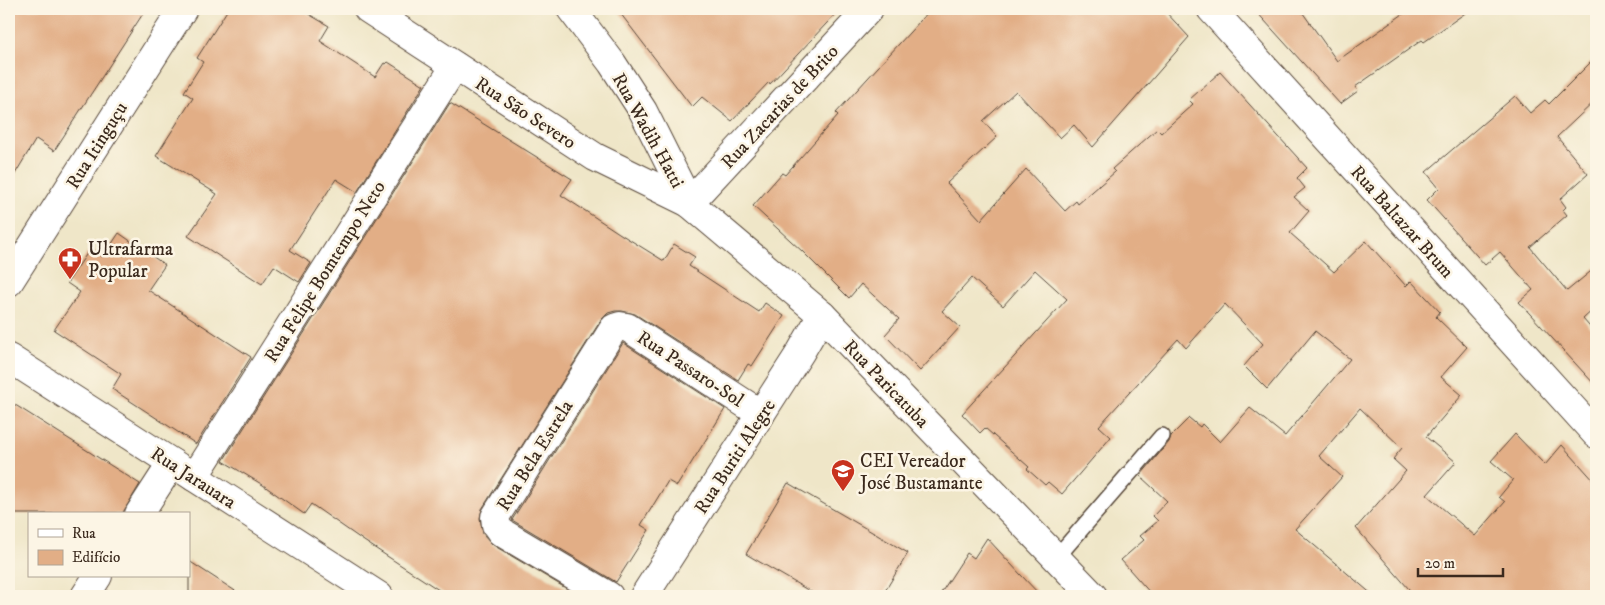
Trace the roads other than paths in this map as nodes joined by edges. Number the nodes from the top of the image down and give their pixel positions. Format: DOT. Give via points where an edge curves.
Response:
graph roads {
  1 [pos="183,9"];
  2 [pos="368,9"];
  3 [pos="571,9"];
  4 [pos="869,9"];
  5 [pos="1211,9"];
  6 [pos="455,66"];
  7 [pos="690,204"];
  8 [pos="9,282"];
  9 [pos="822,315"];
  10 [pos="620,326"];
  11 [pos="9,358"];
  12 [pos="761,414"];
  13 [pos="1596,434"];
  14 [pos="1162,436"];
  15 [pos="183,470"];
  16 [pos="141,512"];
  17 [pos="1056,558"];
  18 [pos="97,578"];
  19 [pos="85,596"];
  20 [pos="379,596"];
  21 [pos="609,596"];
  22 [pos="644,596"];
  23 [pos="1093,596"];
  1 -- 8 [label="street, Rua Itinguçu"];
  2 -- 6 [label="street, Rua São Severo"];
  3 -- 7 [label="street, Rua Wadih Hatti" via="643,111"];
  4 -- 7 [label="street, Rua Zacarias de Brito"];
  5 -- 13 [label="street, Rua Baltazar Brum"];
  6 -- 7 [label="street, Rua São Severo" via="595,157"];
  6 -- 15 [label="street, Rua Felipe Bomtempo Neto"];
  7 -- 9 [label="street, Rua Paricatuba"];
  9 -- 12 [label="street, Rua Buriti Alegre"];
  9 -- 17 [label="street, Rua Paricatuba"];
  10 -- 12 [label="street, Rua Passaro-Sol" via="627,327"];
  10 -- 21 [label="street, Rua Bela Estrela" via="614,328 495,517 502,532"];
  11 -- 15 [label="street, Rua Jarauara"];
  12 -- 22 [label="street, Rua Buriti Alegre"];
  14 -- 17 [label="lane"];
  15 -- 16 [label="street, Rua Felipe Bomtempo Neto"];
  15 -- 20 [label="street, Rua Jarauara"];
  17 -- 23 [label="street, Rua Paricatuba"];
  18 -- 19 [label="street"];
}
